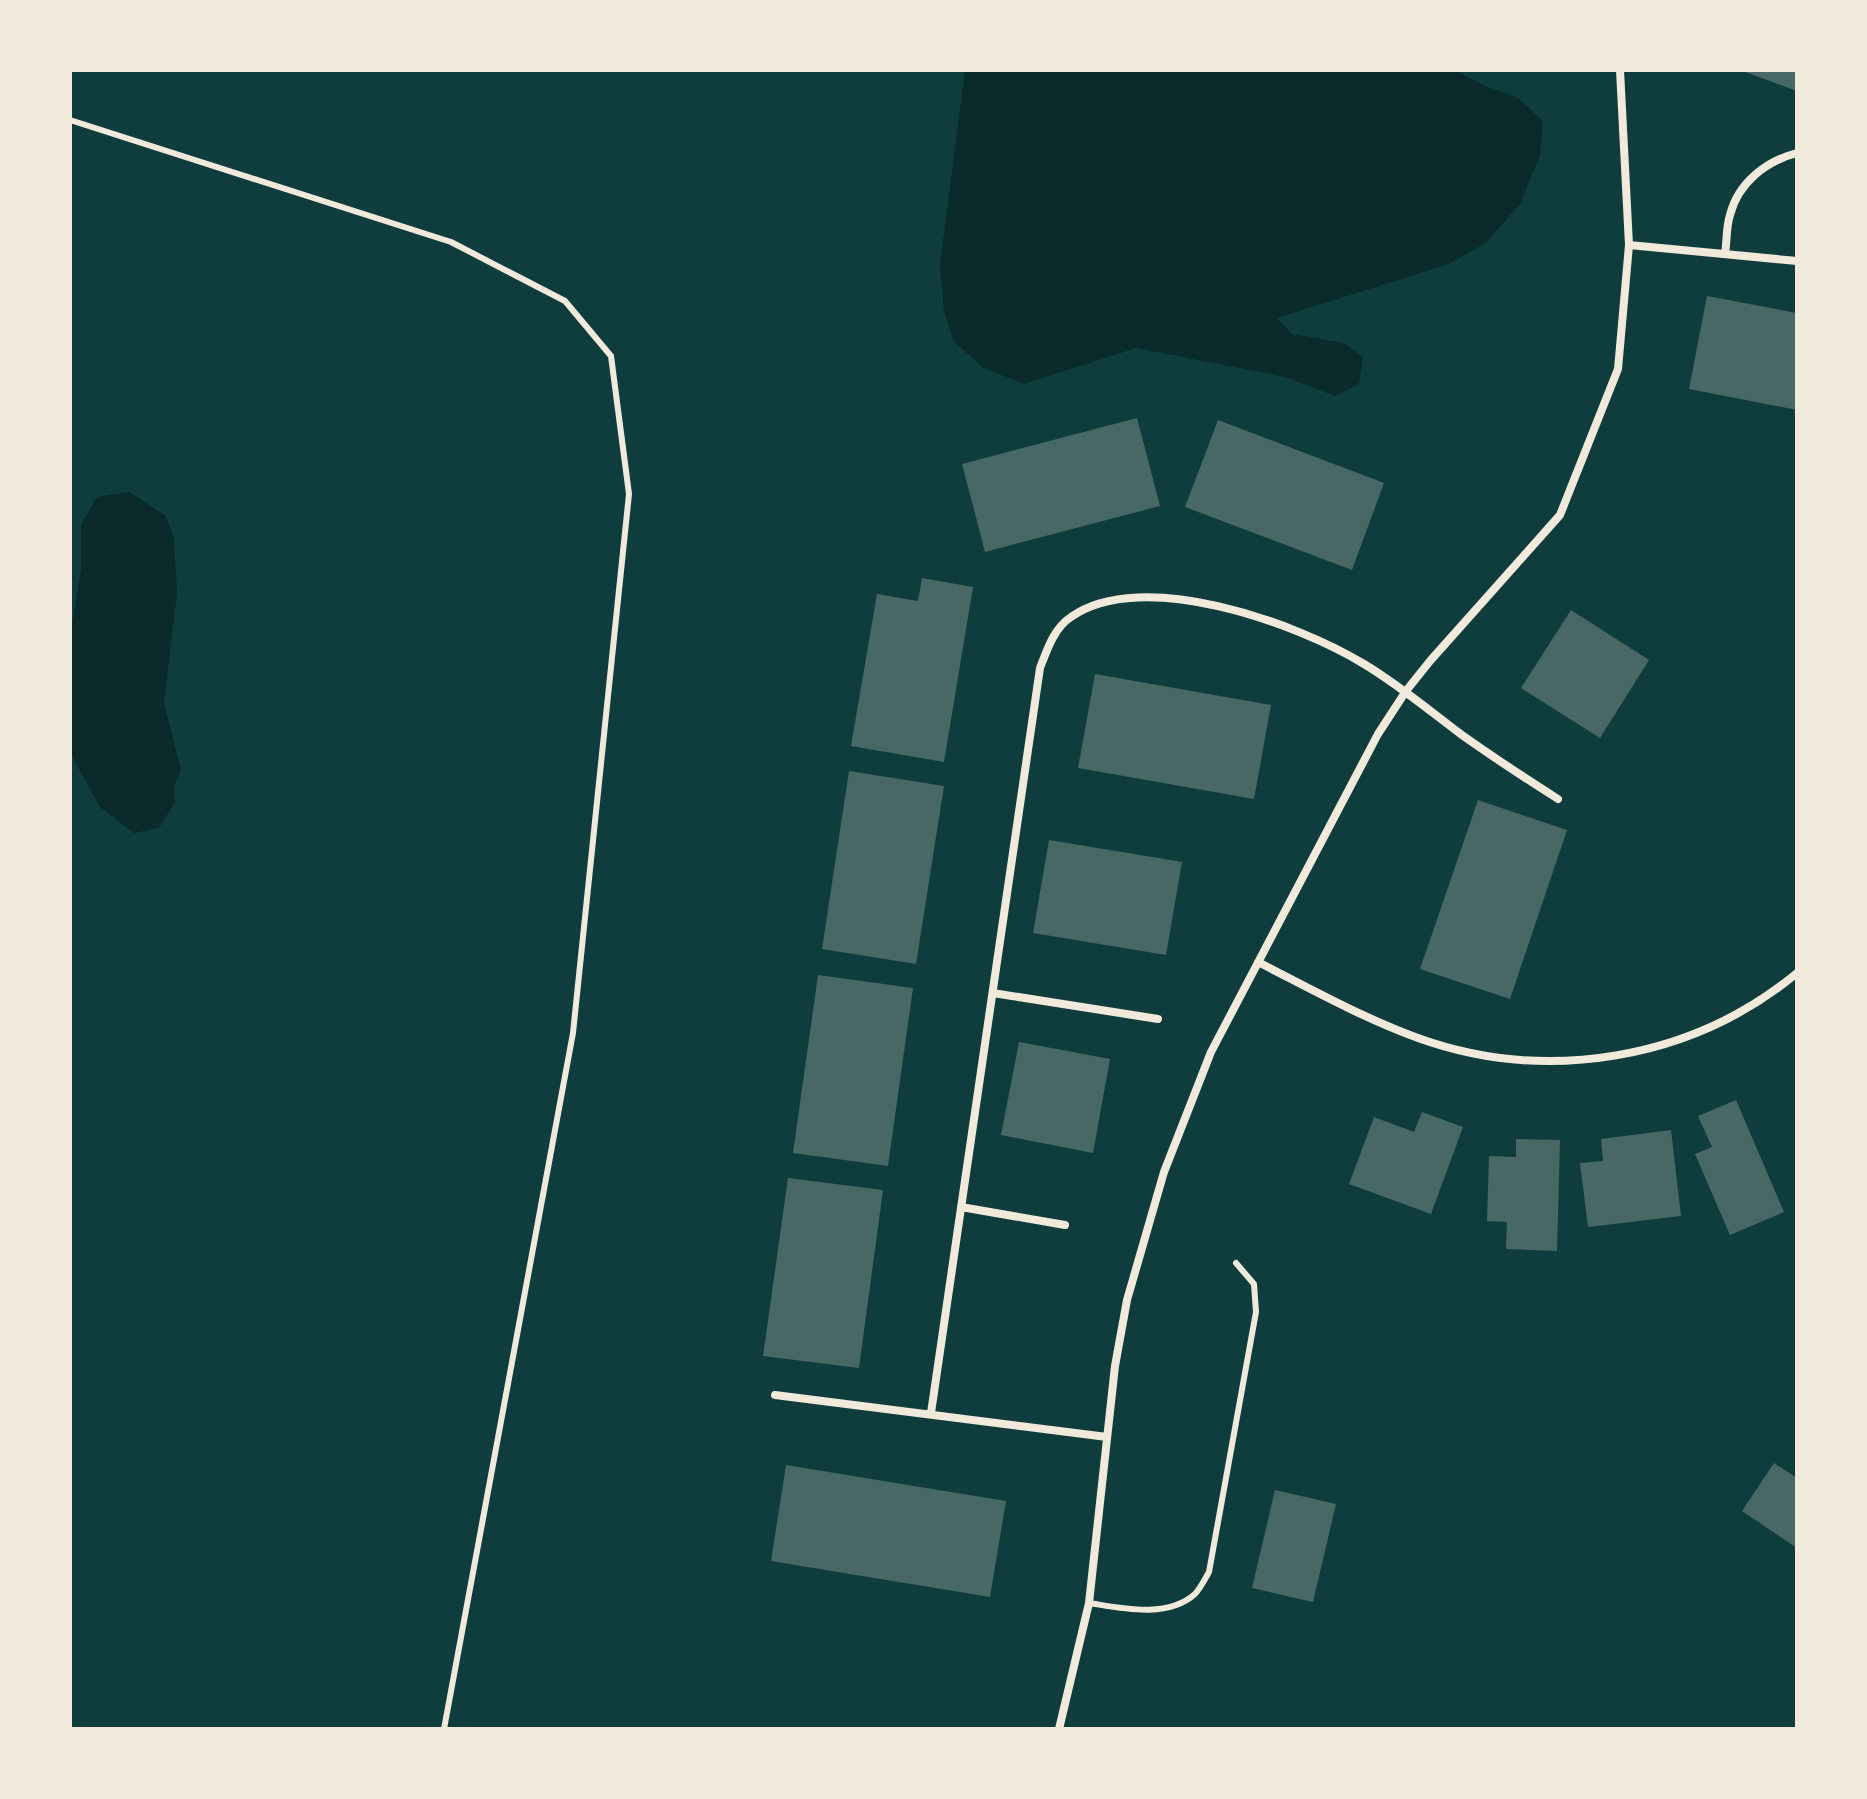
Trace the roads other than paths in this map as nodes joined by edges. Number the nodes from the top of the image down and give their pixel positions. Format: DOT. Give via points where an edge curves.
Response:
graph roads {
  1 [pos="1620,70"];
  2 [pos="70,120"];
  3 [pos="1797,153"];
  4 [pos="1629,245"];
  5 [pos="1725,254"];
  6 [pos="1797,261"];
  7 [pos="1406,691"];
  8 [pos="1558,799"];
  9 [pos="1258,962"];
  10 [pos="1797,973"];
  11 [pos="993,993"];
  12 [pos="1158,1019"];
  13 [pos="961,1207"];
  14 [pos="1065,1225"];
  15 [pos="1236,1263"];
  16 [pos="775,1395"];
  17 [pos="931,1413"];
  18 [pos="1107,1437"];
  19 [pos="1089,1603"];
  20 [pos="444,1729"];
  21 [pos="1059,1729"];
  1 -- 4 [label="street"];
  2 -- 20 [label="lane" via="451,242 565,301 611,356 629,494 573,1033"];
  3 -- 5 [label="street" via="1767,164 1741,190 1730,215"];
  4 -- 5 [label="street"];
  4 -- 7 [label="street" via="1618,369 1560,515"];
  5 -- 6 [label="street"];
  7 -- 8 [label="street"];
  7 -- 9 [label="street" via="1355,774"];
  7 -- 11 [label="street" via="1315,638 1197,602 1125,598 1068,618 1051,640 1040,668"];
  9 -- 10 [label="street" via="1419,1039 1469,1053 1563,1063 1647,1049 1700,1033 1753,1005"];
  9 -- 18 [label="street" via="1211,1052 1164,1172 1127,1300"];
  11 -- 12 [label="street"];
  11 -- 13 [label="street"];
  13 -- 14 [label="street"];
  13 -- 17 [label="street"];
  15 -- 19 [label="lane" via="1254,1284 1256,1312 1209,1572 1195,1594 1173,1605 1140,1611"];
  16 -- 17 [label="street"];
  17 -- 18 [label="street"];
  18 -- 19 [label="street"];
  19 -- 21 [label="street"];
}
